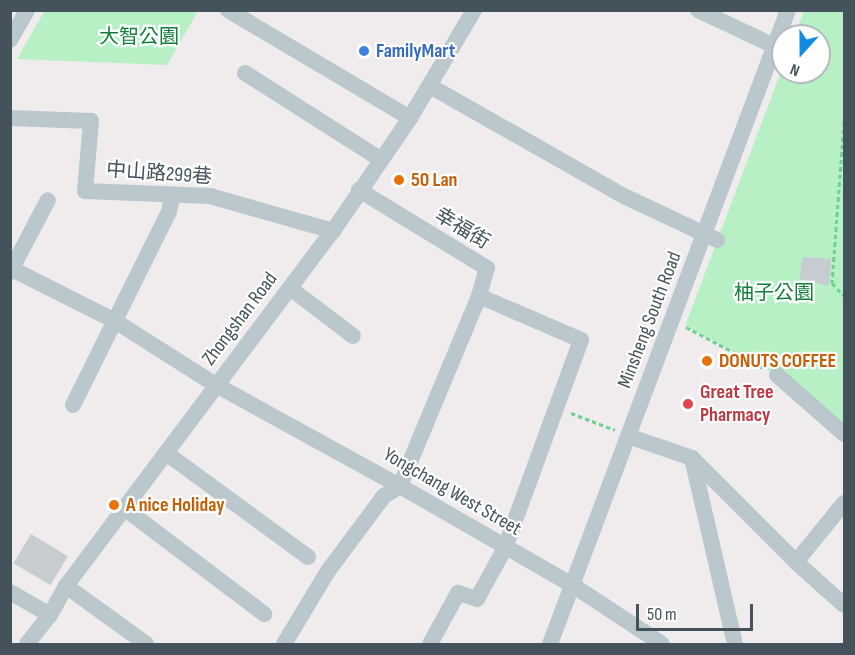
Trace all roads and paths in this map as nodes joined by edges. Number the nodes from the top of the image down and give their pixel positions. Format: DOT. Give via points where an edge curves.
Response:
graph roads {
  1 [pos="27,10"];
  2 [pos="228,10"];
  3 [pos="474,10"];
  4 [pos="698,10"];
  5 [pos="788,10"];
  6 [pos="254,17"];
  7 [pos="783,24"];
  8 [pos="10,40"];
  9 [pos="771,45"];
  10 [pos="771,55"];
  11 [pos="246,73"];
  12 [pos="430,86"];
  13 [pos="10,118"];
  14 [pos="410,118"];
  15 [pos="844,122"];
  16 [pos="380,159"];
  17 [pos="358,190"];
  18 [pos="172,196"];
  19 [pos="48,200"];
  20 [pos="333,231"];
  21 [pos="711,237"];
  22 [pos="11,270"];
  23 [pos="290,288"];
  24 [pos="479,296"];
  25 [pos="844,296"];
  26 [pos="115,321"];
  27 [pos="685,326"];
  28 [pos="353,336"];
  29 [pos="777,375"];
  30 [pos="216,385"];
  31 [pos="73,405"];
  32 [pos="558,408"];
  33 [pos="844,434"];
  34 [pos="628,435"];
  35 [pos="166,453"];
  36 [pos="692,458"];
  37 [pos="400,486"];
  38 [pos="844,503"];
  39 [pos="124,508"];
  40 [pos="505,548"];
  41 [pos="308,556"];
  42 [pos="796,562"];
  43 [pos="66,586"];
  44 [pos="573,586"];
  45 [pos="10,592"];
  46 [pos="844,605"];
  47 [pos="264,614"];
  48 [pos="50,615"];
  49 [pos="27,645"];
  50 [pos="146,645"];
  51 [pos="284,645"];
  52 [pos="430,645"];
  53 [pos="550,645"];
  54 [pos="662,645"];
  55 [pos="735,645"];
  1 -- 8 [label="street"];
  2 -- 6 [label="street"];
  3 -- 12 [label="street, Zhongshan Road"];
  4 -- 9 [label="street"];
  5 -- 7 [label="street, Minsheng South Road"];
  6 -- 14 [label="street"];
  10 -- 21 [label="street, Minsheng South Road"];
  11 -- 16 [label="street"];
  12 -- 14 [label="street, Zhongshan Road"];
  12 -- 21 [label="street" via="624,196"];
  13 -- 18 [label="street, 中山路299巷" via="91,121 85,191"];
  14 -- 16 [label="street, Zhongshan Road"];
  15 -- 25 [label="path" via="832,284"];
  16 -- 17 [label="street, Zhongshan Road"];
  17 -- 20 [label="street, Zhongshan Road"];
  17 -- 24 [label="street, 幸福街" via="487,268"];
  18 -- 20 [label="street, 中山路299巷" via="210,196"];
  18 -- 26 [label="street" via="169,212"];
  19 -- 22 [label="street"];
  20 -- 23 [label="street, Zhongshan Road"];
  21 -- 34 [label="street, Minsheng South Road"];
  22 -- 26 [label="street, Yongchang West Street"];
  23 -- 28 [label="street"];
  23 -- 30 [label="street, Zhongshan Road"];
  24 -- 32 [label="street" via="580,340"];
  24 -- 37 [label="street"];
  26 -- 30 [label="street, Yongchang West Street"];
  26 -- 31 [label="street"];
  27 -- 29 [label="path"];
  29 -- 33 [label="street"];
  30 -- 35 [label="street, Zhongshan Road"];
  30 -- 37 [label="street, Yongchang West Street"];
  32 -- 34 [label="path"];
  32 -- 40 [label="street"];
  34 -- 36 [label="street"];
  34 -- 44 [label="street, Minsheng South Road"];
  35 -- 39 [label="street, Zhongshan Road"];
  35 -- 41 [label="street"];
  36 -- 42 [label="street"];
  36 -- 55 [label="street"];
  37 -- 40 [label="street, Yongchang West Street"];
  37 -- 51 [label="street" via="384,496 328,571"];
  38 -- 42 [label="street"];
  39 -- 43 [label="street, Zhongshan Road"];
  39 -- 47 [label="street"];
  40 -- 44 [label="street, Yongchang West Street"];
  40 -- 52 [label="street" via="477,599 458,593"];
  42 -- 46 [label="street"];
  43 -- 48 [label="street, Zhongshan Road"];
  43 -- 50 [label="street"];
  44 -- 53 [label="street, Minsheng South Road"];
  44 -- 54 [label="street, Yongchang West Street"];
  45 -- 48 [label="street"];
  48 -- 49 [label="street, Zhongshan Road"];
}
